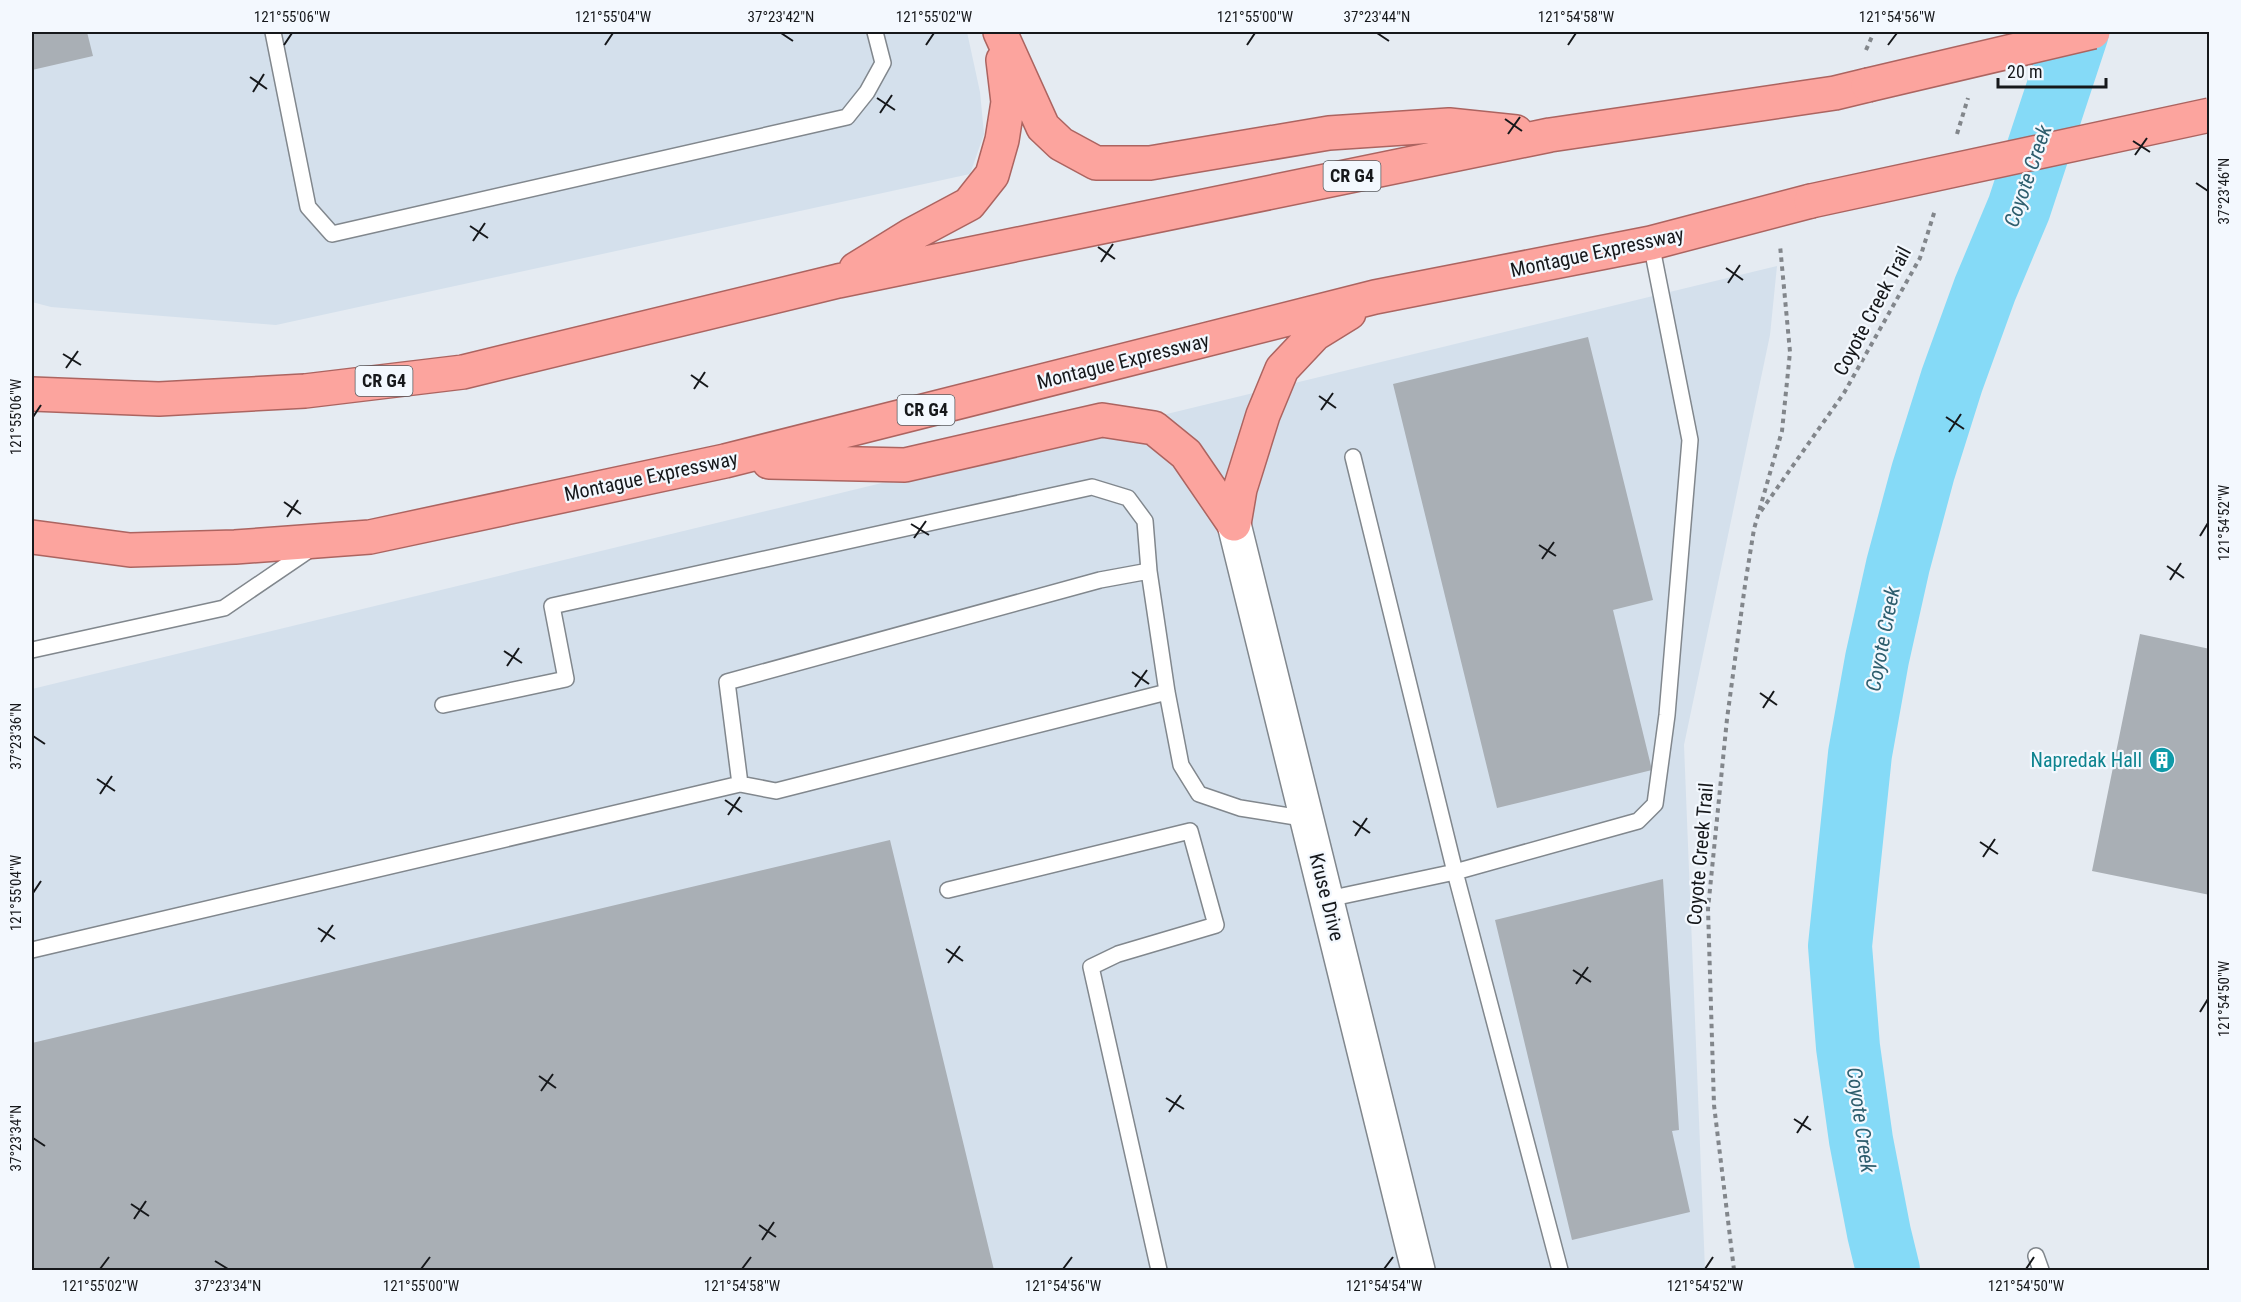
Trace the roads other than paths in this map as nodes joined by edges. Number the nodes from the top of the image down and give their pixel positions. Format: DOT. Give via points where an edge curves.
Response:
graph roads {
  1 [pos="273,32"];
  2 [pos="876,32"];
  3 [pos="2093,32"];
  4 [pos="2210,115"];
  5 [pos="1550,135"];
  6 [pos="1651,243"];
  7 [pos="838,281"];
  8 [pos="1375,297"];
  9 [pos="32,394"];
  10 [pos="1353,457"];
  11 [pos="725,461"];
  12 [pos="1234,524"];
  13 [pos="32,537"];
  14 [pos="322,541"];
  15 [pos="1149,571"];
  16 [pos="32,650"];
  17 [pos="1167,692"];
  18 [pos="443,705"];
  19 [pos="740,784"];
  20 [pos="1308,819"];
  21 [pos="1455,872"];
  22 [pos="948,890"];
  23 [pos="1328,899"];
  24 [pos="32,950"];
  25 [pos="1159,1270"];
  26 [pos="1418,1270"];
  27 [pos="1560,1270"];
  1 -- 2 [label="lane" via="308,207 332,234 847,117 867,92 882,63"];
  3 -- 5 [label="highway, CR G4, bridge" via="1835,93"];
  4 -- 6 [label="highway, Montague Expressway / CR G4, bridge" via="1811,201"];
  5 -- 7 [label="highway, CR G4"];
  5 -- 7 [label="highway" via="1449,125 1329,133 1150,163 1096,164 1060,144 1043,127 1000,32 1008,102 992,175 969,204"];
  6 -- 8 [label="highway, Montague Expressway / CR G4"];
  6 -- 21 [label="lane" via="1690,440 1667,716 1655,804 1638,821"];
  7 -- 9 [label="highway, CR G4" via="463,372 305,391 159,399"];
  8 -- 11 [label="highway, Montague Expressway / CR G4"];
  8 -- 12 [label="highway" via="1315,334 1282,369 1240,489"];
  10 -- 21 [label="lane"];
  11 -- 12 [label="highway" via="905,465 1102,420 1154,428 1186,454"];
  11 -- 14 [label="highway, Montague Expressway / CR G4" via="370,537"];
  12 -- 20 [label="street, Kruse Drive"];
  13 -- 14 [label="highway, Montague Expressway / CR G4" via="130,550"];
  14 -- 16 [label="lane" via="224,608"];
  15 -- 17 [label="lane"];
  15 -- 18 [label="lane" via="1144,521 1128,498 1092,486 552,606 566,679"];
  15 -- 19 [label="lane" via="1100,580 728,682"];
  17 -- 19 [label="lane" via="776,791"];
  17 -- 20 [label="lane" via="1181,765 1200,794 1240,808"];
  19 -- 24 [label="lane"];
  20 -- 23 [label="street, Kruse Drive"];
  21 -- 23 [label="lane"];
  21 -- 27 [label="lane"];
  22 -- 25 [label="lane" via="1190,831 1216,925 1118,954 1091,967"];
  23 -- 26 [label="street, Kruse Drive"];
}
